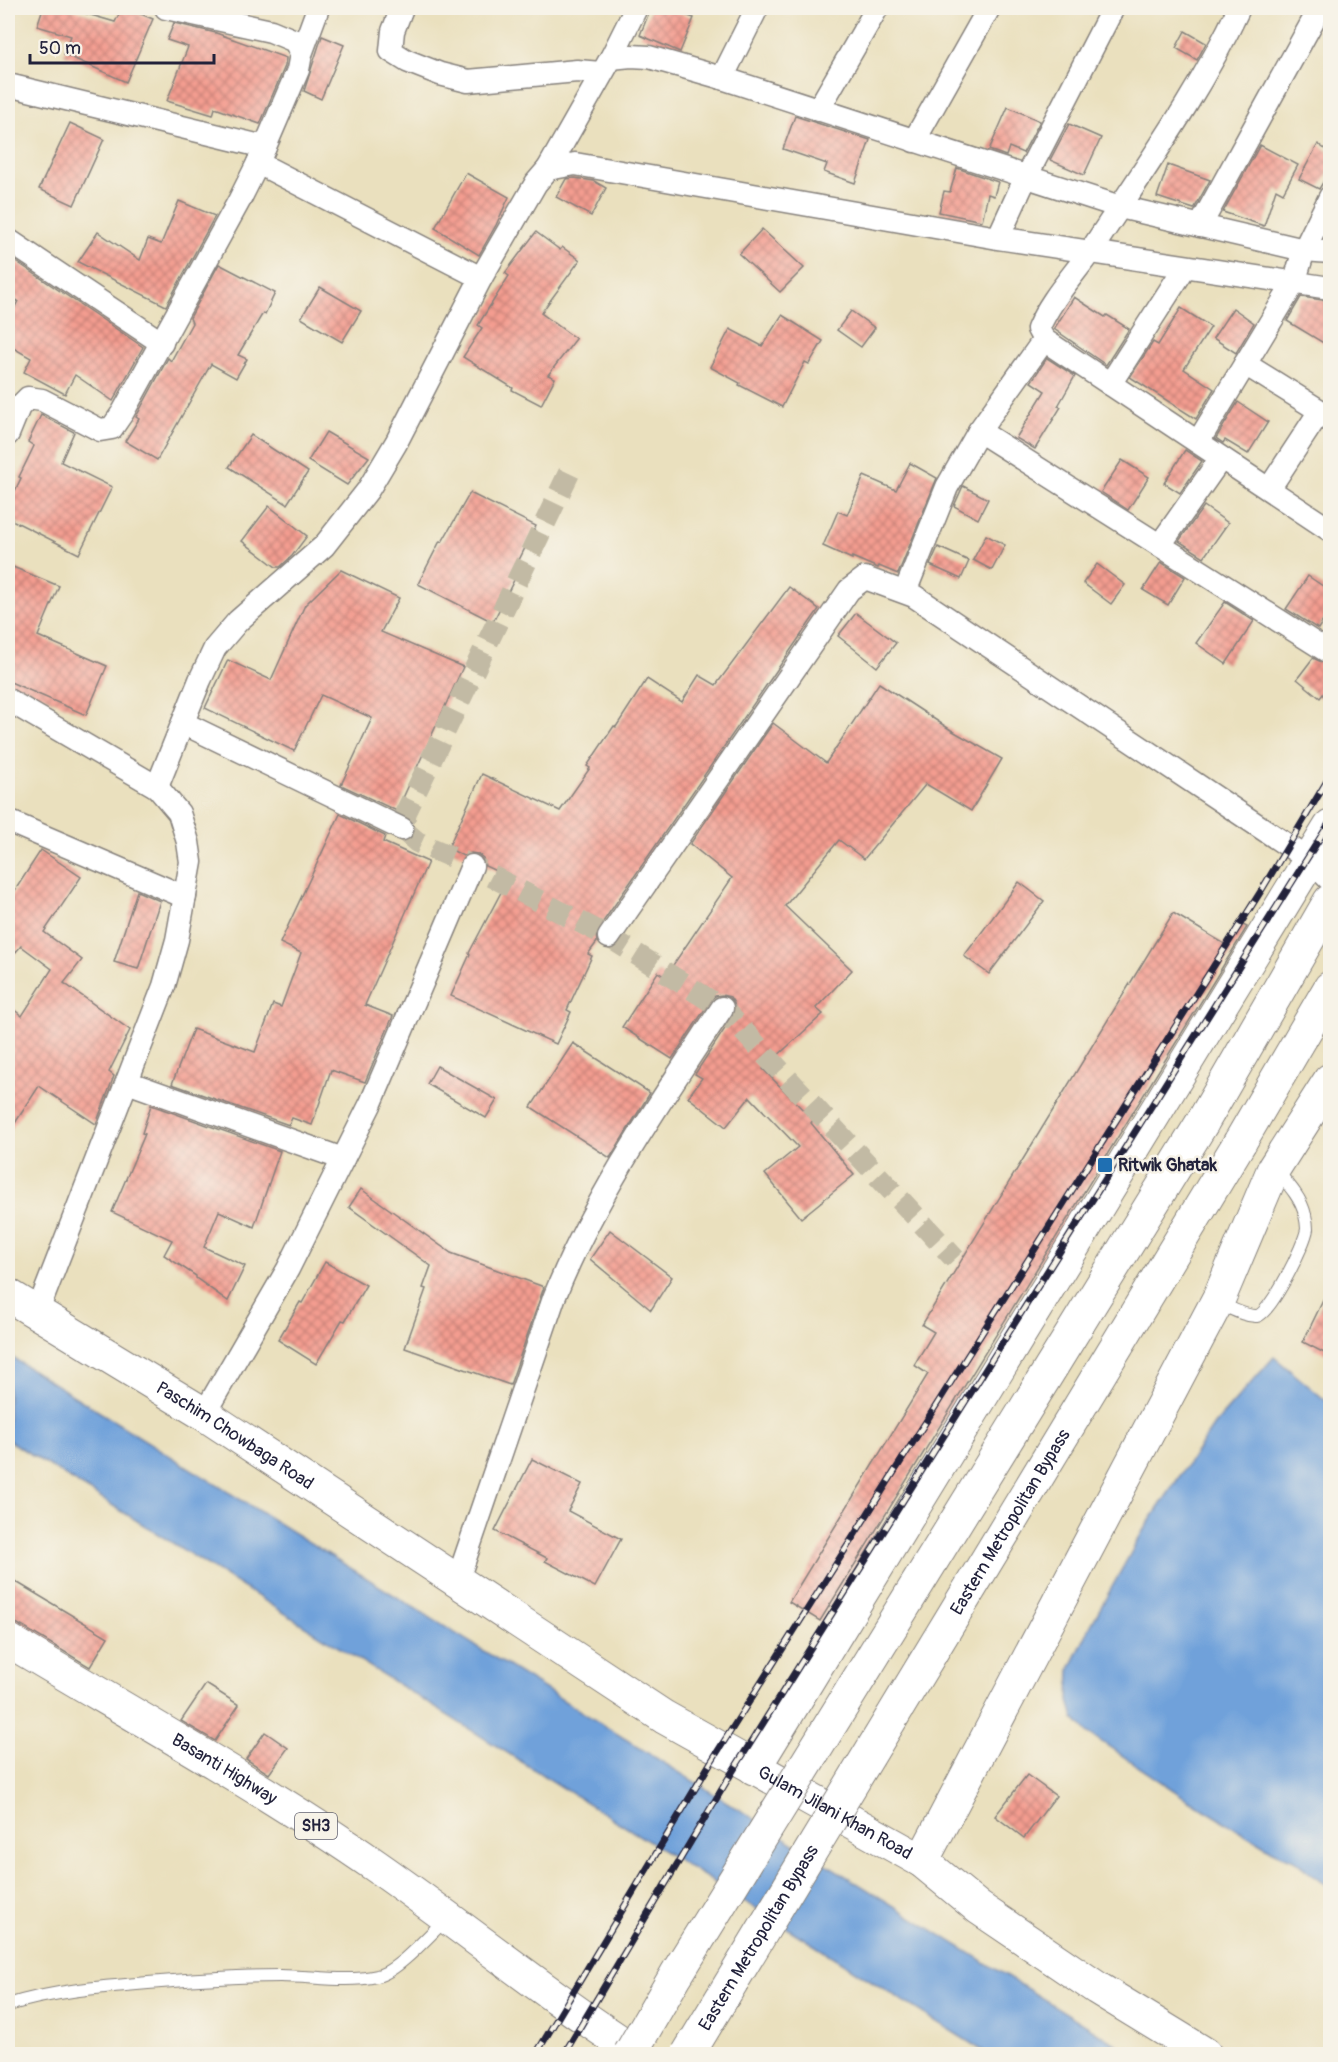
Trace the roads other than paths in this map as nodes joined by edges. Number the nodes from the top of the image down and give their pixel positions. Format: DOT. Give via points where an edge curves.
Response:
graph roads {
  1 [pos="166,8"];
  2 [pos="318,8"];
  3 [pos="402,8"];
  4 [pos="636,8"];
  5 [pos="757,8"];
  6 [pos="877,8"];
  7 [pos="989,8"];
  8 [pos="1113,8"];
  9 [pos="1239,8"];
  10 [pos="1320,8"];
  11 [pos="301,54"];
  12 [pos="606,66"];
  13 [pos="722,78"];
  14 [pos="8,85"];
  15 [pos="818,110"];
  16 [pos="914,141"];
  17 [pos="261,155"];
  18 [pos="548,169"];
  19 [pos="1026,177"];
  20 [pos="1330,197"];
  21 [pos="1120,207"];
  22 [pos="1200,226"];
  23 [pos="998,238"];
  24 [pos="8,240"];
  25 [pos="1304,250"];
  26 [pos="1089,252"];
  27 [pos="1330,252"];
  28 [pos="1185,267"];
  29 [pos="481,279"];
  30 [pos="1294,283"];
  31 [pos="1330,288"];
  32 [pos="1044,340"];
  33 [pos="162,343"];
  34 [pos="1245,364"];
  35 [pos="1110,384"];
  36 [pos="1325,414"];
  37 [pos="978,431"];
  38 [pos="8,434"];
  39 [pos="1198,442"];
  40 [pos="1221,458"];
  41 [pos="1269,489"];
  42 [pos="1330,530"];
  43 [pos="1160,545"];
  44 [pos="904,592"];
  45 [pos="1330,653"];
  46 [pos="8,700"];
  47 [pos="183,723"];
  48 [pos="158,787"];
  49 [pos="8,821"];
  50 [pos="1330,827"];
  51 [pos="402,829"];
  52 [pos="472,866"];
  53 [pos="1321,870"];
  54 [pos="185,897"];
  55 [pos="1330,902"];
  56 [pos="609,937"];
  57 [pos="1330,988"];
  58 [pos="722,1008"];
  59 [pos="1330,1080"];
  60 [pos="127,1082"];
  61 [pos="343,1159"];
  62 [pos="1274,1168"];
  63 [pos="8,1295"];
  64 [pos="1216,1302"];
  65 [pos="37,1313"];
  66 [pos="204,1414"];
  67 [pos="457,1582"];
  68 [pos="8,1640"];
  69 [pos="754,1767"];
  70 [pos="922,1862"];
  71 [pos="447,1918"];
  72 [pos="8,2005"];
  73 [pos="612,2048"];
  74 [pos="639,2055"];
  75 [pos="688,2055"];
  76 [pos="1205,2055"];
  1 -- 11 [label="street" via="271,31 295,41"];
  2 -- 11 [label="street"];
  3 -- 12 [label="street" via="393,31 391,51 440,74 468,81"];
  4 -- 12 [label="street"];
  5 -- 13 [label="street"];
  6 -- 15 [label="street"];
  7 -- 16 [label="street"];
  8 -- 19 [label="street"];
  9 -- 21 [label="street" via="1187,106"];
  10 -- 22 [label="street"];
  11 -- 17 [label="street"];
  12 -- 13 [label="street" via="631,56 649,57"];
  12 -- 18 [label="street"];
  13 -- 15 [label="street"];
  14 -- 17 [label="street"];
  15 -- 16 [label="street"];
  16 -- 19 [label="street"];
  17 -- 29 [label="street"];
  17 -- 33 [label="street"];
  18 -- 23 [label="street" via="575,164"];
  18 -- 29 [label="street"];
  19 -- 21 [label="street"];
  19 -- 23 [label="street"];
  20 -- 25 [label="street"];
  21 -- 22 [label="street"];
  21 -- 26 [label="street"];
  22 -- 25 [label="street"];
  23 -- 26 [label="street"];
  24 -- 33 [label="street"];
  25 -- 27 [label="street"];
  25 -- 30 [label="street"];
  26 -- 28 [label="street"];
  26 -- 32 [label="street" via="1045,313 1038,329"];
  28 -- 30 [label="street"];
  28 -- 35 [label="street"];
  29 -- 47 [label="street" via="368,490 324,546 238,621 214,648"];
  30 -- 31 [label="street"];
  30 -- 34 [label="street"];
  32 -- 35 [label="street"];
  32 -- 37 [label="street"];
  33 -- 38 [label="street" via="112,428 100,430 42,400 28,398"];
  34 -- 36 [label="street"];
  34 -- 39 [label="street"];
  35 -- 39 [label="street"];
  36 -- 41 [label="street"];
  37 -- 43 [label="street"];
  37 -- 44 [label="street" via="946,488"];
  39 -- 40 [label="street"];
  40 -- 41 [label="street"];
  40 -- 43 [label="street"];
  41 -- 42 [label="street"];
  43 -- 45 [label="street"];
  44 -- 53 [label="street"];
  44 -- 56 [label="street" via="865,578 849,590"];
  46 -- 48 [label="street"];
  47 -- 48 [label="street"];
  47 -- 51 [label="street"];
  48 -- 54 [label="street" via="179,813 188,842 191,862"];
  49 -- 54 [label="street"];
  50 -- 53 [label="street"];
  52 -- 61 [label="street"];
  53 -- 69 [label="street"];
  54 -- 60 [label="street" via="164,986"];
  55 -- 73 [label="street, bridge" via="1202,1123 688,1954"];
  57 -- 75 [label="street, Eastern Metropolitan Bypass, bridge"];
  58 -- 67 [label="street" via="671,1085 571,1257"];
  59 -- 62 [label="street"];
  60 -- 61 [label="street"];
  60 -- 65 [label="street"];
  61 -- 66 [label="street" via="288,1269"];
  62 -- 64 [label="street"];
  62 -- 64 [label="lane" via="1299,1198 1307,1228 1303,1244 1263,1314 1255,1316"];
  63 -- 65 [label="street, Paschim Chowbaga Road"];
  64 -- 70 [label="street"];
  65 -- 66 [label="street, Paschim Chowbaga Road"];
  66 -- 67 [label="street, Paschim Chowbaga Road"];
  67 -- 69 [label="street, Gulam Jilani Khan Road" via="663,1717"];
  68 -- 71 [label="street, Basanti Highway / SH3" via="305,1819"];
  69 -- 70 [label="street, Gulam Jilani Khan Road"];
  70 -- 76 [label="street, Gulam Jilani Khan Road" via="979,1908"];
  71 -- 72 [label="lane" via="393,1969 378,1976 185,1980 38,1995"];
  71 -- 73 [label="street, Basanti Highway / SH3"];
  73 -- 74 [label="street, SH3"];
}
